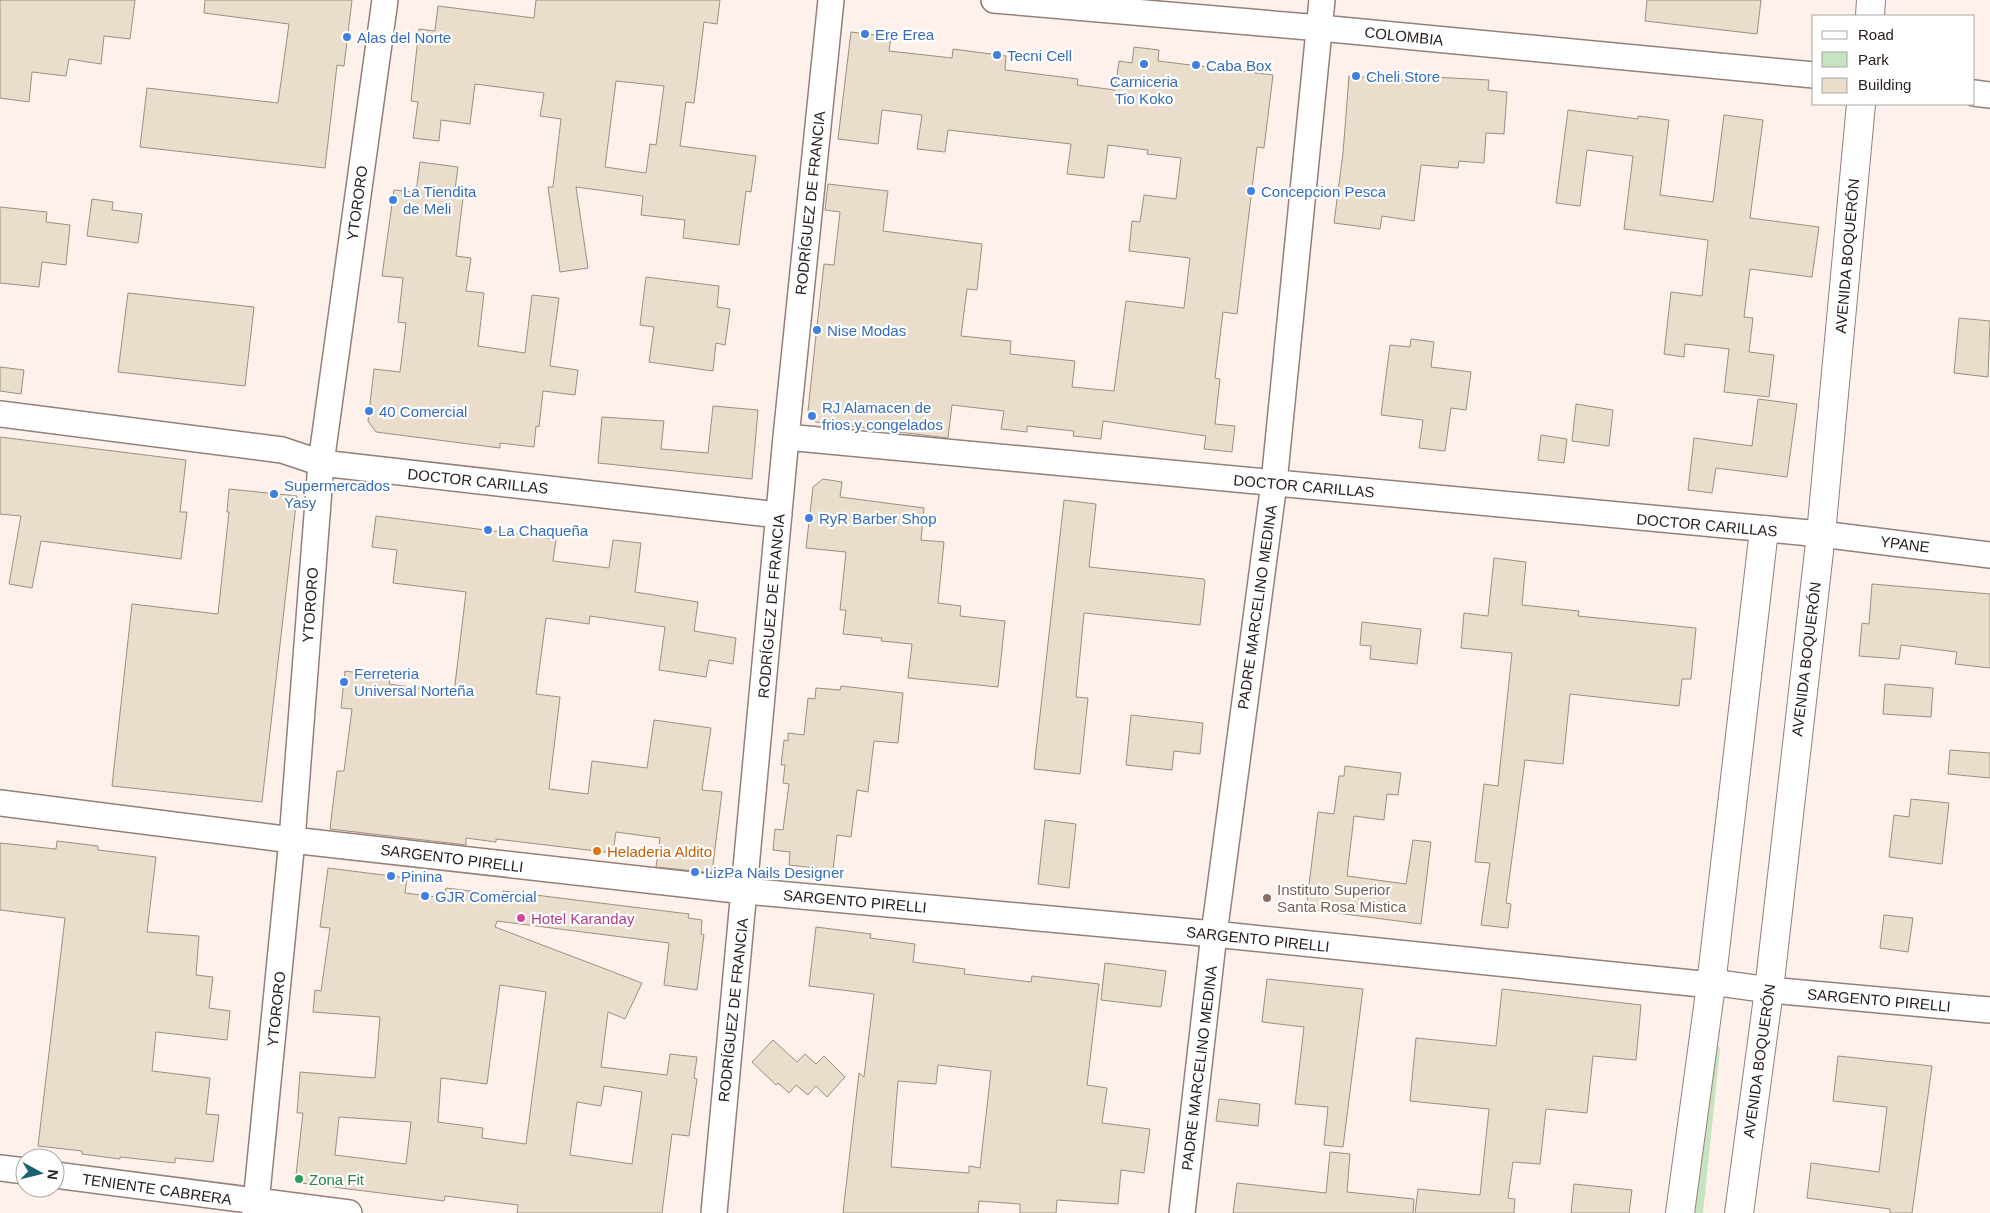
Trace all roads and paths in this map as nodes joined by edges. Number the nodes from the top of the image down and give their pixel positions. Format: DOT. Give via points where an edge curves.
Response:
graph roads {
  1 [pos="385,0"];
  2 [pos="831,0"];
  3 [pos="994,0"];
  4 [pos="1322,0"];
  5 [pos="1871,0"];
  6 [pos="1870,15"];
  7 [pos="1320,28"];
  8 [pos="1812,75"];
  9 [pos="1975,93"];
  10 [pos="1990,94"];
  11 [pos="1861,105"];
  12 [pos="0,414"];
  13 [pos="786,437"];
  14 [pos="321,463"];
  15 [pos="1274,483"];
  16 [pos="779,515"];
  17 [pos="1764,530"];
  18 [pos="1821,534"];
  19 [pos="1990,555"];
  20 [pos="0,803"];
  21 [pos="292,840"];
  22 [pos="745,891"];
  23 [pos="1214,934"];
  24 [pos="1711,985"];
  25 [pos="1769,990"];
  26 [pos="1990,1010"];
  27 [pos="0,1168"];
  28 [pos="15,1170"];
  29 [pos="65,1177"];
  30 [pos="256,1208"];
  31 [pos="349,1213"];
  32 [pos="714,1213"];
  33 [pos="1182,1213"];
  34 [pos="1680,1213"];
  35 [pos="1739,1213"];
  1 -- 14 [label="street, YTORORO"];
  2 -- 13 [label="street, RODRÍGUEZ DE FRANCIA"];
  3 -- 7 [label="street, COLOMBIA"];
  4 -- 7 [label="street, PADRE MARCELINO MEDINA"];
  5 -- 6 [label="street"];
  7 -- 8 [label="street, COLOMBIA"];
  7 -- 15 [label="street, PADRE MARCELINO MEDINA"];
  9 -- 10 [label="street"];
  11 -- 18 [label="street, AVENIDA BOQUERÓN"];
  12 -- 14 [label="street, DOCTOR CARILLAS" via="282,450"];
  13 -- 15 [label="street, DOCTOR CARILLAS"];
  13 -- 16 [label="street, RODRÍGUEZ DE FRANCIA"];
  14 -- 16 [label="street, DOCTOR CARILLAS"];
  14 -- 21 [label="street, YTORORO"];
  15 -- 17 [label="street, DOCTOR CARILLAS"];
  15 -- 23 [label="street, PADRE MARCELINO MEDINA"];
  16 -- 22 [label="street, RODRÍGUEZ DE FRANCIA"];
  17 -- 18 [label="street, DOCTOR CARILLAS"];
  17 -- 24 [label="street"];
  18 -- 19 [label="street, YPANE"];
  18 -- 25 [label="street, AVENIDA BOQUERÓN"];
  20 -- 21 [label="street, SARGENTO PIRELLI"];
  21 -- 22 [label="street, SARGENTO PIRELLI"];
  21 -- 30 [label="street, YTORORO"];
  22 -- 23 [label="street, SARGENTO PIRELLI"];
  22 -- 32 [label="street, RODRÍGUEZ DE FRANCIA"];
  23 -- 24 [label="street, SARGENTO PIRELLI"];
  23 -- 33 [label="street, PADRE MARCELINO MEDINA"];
  24 -- 25 [label="street, SARGENTO PIRELLI" via="1712,982"];
  24 -- 34 [label="street"];
  25 -- 26 [label="street, SARGENTO PIRELLI"];
  25 -- 35 [label="street, AVENIDA BOQUERÓN"];
  27 -- 28 [label="street"];
  29 -- 30 [label="street, TENIENTE CABRERA"];
  30 -- 31 [label="street, TENIENTE CABRERA"];
}
